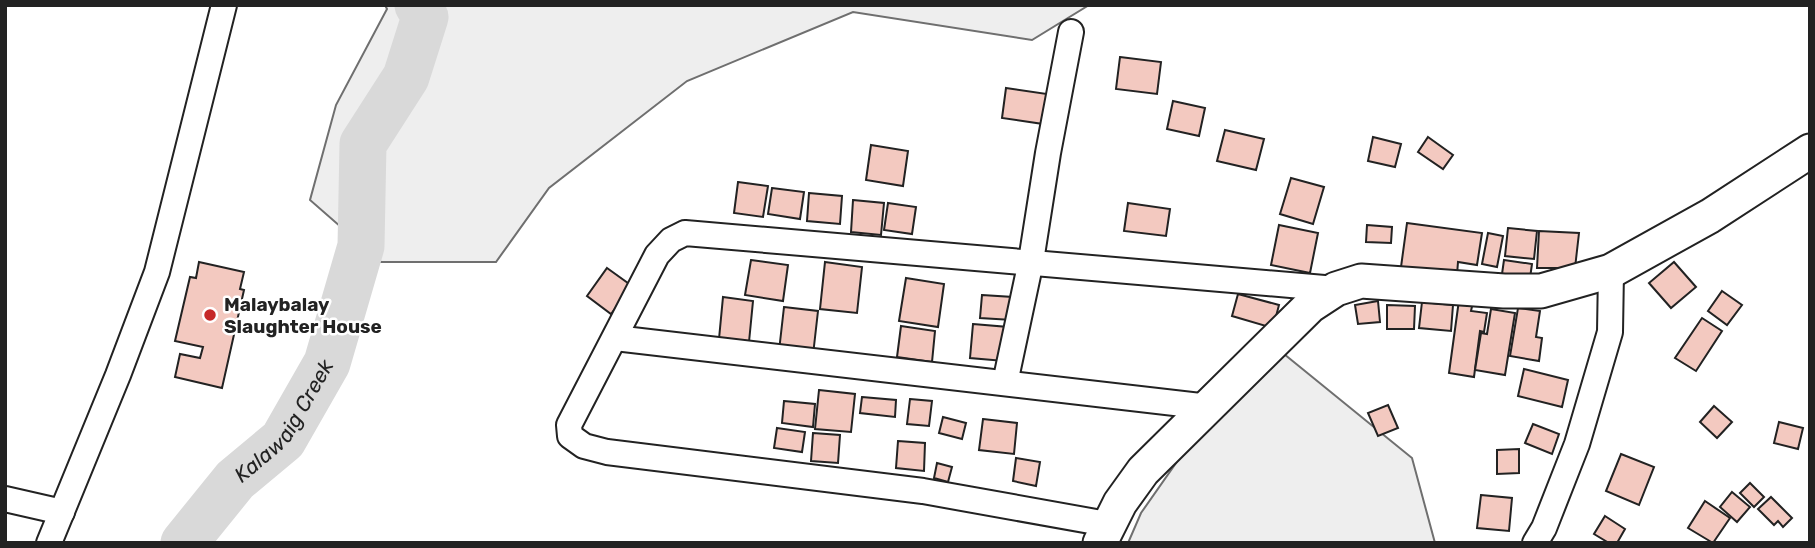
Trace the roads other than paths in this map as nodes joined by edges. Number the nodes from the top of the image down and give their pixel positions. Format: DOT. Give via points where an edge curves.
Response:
graph roads {
  1 [pos="224,5"];
  2 [pos="1071,32"];
  3 [pos="1810,151"];
  4 [pos="1031,261"];
  5 [pos="1611,271"];
  6 [pos="1336,289"];
  7 [pos="615,338"];
  8 [pos="1005,383"];
  9 [pos="1209,407"];
  10 [pos="5,499"];
  11 [pos="62,512"];
  12 [pos="1104,534"];
  13 [pos="49,543"];
  14 [pos="1535,543"];
  1 -- 11 [label="street" via="157,272"];
  2 -- 4 [label="street"];
  3 -- 5 [label="street" via="1710,216"];
  4 -- 6 [label="street"];
  4 -- 7 [label="street" via="685,233 657,255"];
  4 -- 8 [label="street"];
  5 -- 6 [label="street" via="1541,291 1377,281"];
  5 -- 14 [label="street" via="1610,332 1577,444"];
  6 -- 9 [label="street" via="1310,306"];
  7 -- 8 [label="street"];
  7 -- 12 [label="street" via="569,425 570,436 584,446 923,491"];
  8 -- 9 [label="street"];
  9 -- 12 [label="street" via="1143,471"];
  10 -- 11 [label="street"];
  11 -- 13 [label="street"];
}
